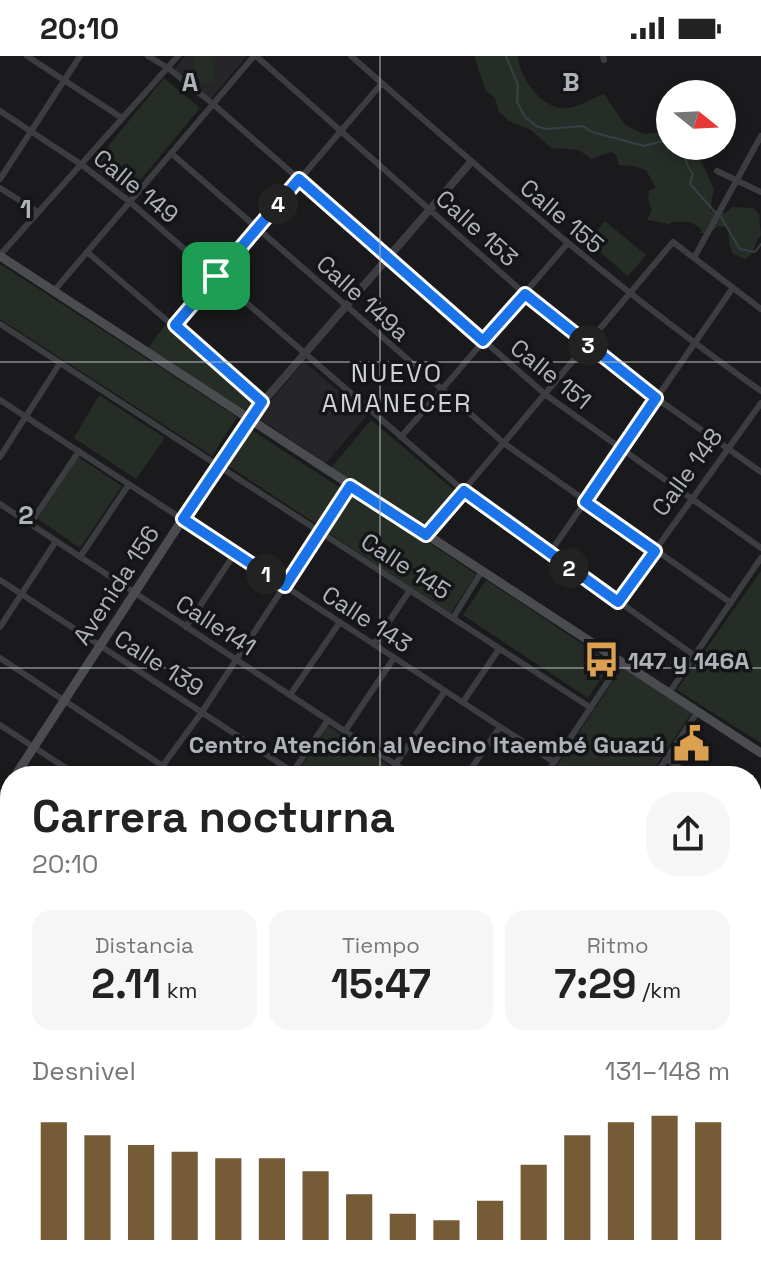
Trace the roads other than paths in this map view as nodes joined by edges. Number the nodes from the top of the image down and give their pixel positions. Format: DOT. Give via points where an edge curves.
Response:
graph roads {
  1 [pos="27,56"];
  2 [pos="80,56"];
  3 [pos="148,56"];
  4 [pos="178,56"];
  5 [pos="255,56"];
  6 [pos="351,56"];
  7 [pos="168,68"];
  8 [pos="64,80"];
  9 [pos="382,83"];
  10 [pos="213,104"];
  11 [pos="0,111"];
  12 [pos="122,118"];
  13 [pos="32,131"];
  14 [pos="341,131"];
  15 [pos="761,136"];
  16 [pos="171,153"];
  17 [pos="471,162"];
  18 [pos="82,165"];
  19 [pos="717,171"];
  20 [pos="0,179"];
  21 [pos="299,179"];
  22 [pos="738,180"];
  23 [pos="0,188"];
  24 [pos="761,192"];
  25 [pos="130,202"];
  26 [pos="429,210"];
  27 [pos="38,212"];
  28 [pos="258,228"];
  29 [pos="567,244"];
  30 [pos="87,252"];
  31 [pos="0,256"];
  32 [pos="387,258"];
  33 [pos="694,258"];
  34 [pos="216,276"];
  35 [pos="732,289"];
  36 [pos="53,292"];
  37 [pos="525,294"];
  38 [pos="629,294"];
  39 [pos="345,307"];
  40 [pos="761,309"];
  41 [pos="0,324"];
  42 [pos="175,325"];
  43 [pos="483,341"];
  44 [pos="694,344"];
  45 [pos="587,345"];
  46 [pos="304,353"];
  47 [pos="60,363"];
  48 [pos="441,391"];
  49 [pos="761,391"];
  50 [pos="546,395"];
  51 [pos="656,398"];
  52 [pos="0,400"];
  53 [pos="262,402"];
  54 [pos="761,403"];
  55 [pos="26,417"];
  56 [pos="248,419"];
  57 [pos="401,437"];
  58 [pos="505,444"];
  59 [pos="728,449"];
  60 [pos="621,450"];
  61 [pos="79,451"];
  62 [pos="0,457"];
  63 [pos="218,466"];
  64 [pos="761,472"];
  65 [pos="129,484"];
  66 [pos="350,486"];
  67 [pos="464,491"];
  68 [pos="691,500"];
  69 [pos="585,502"];
  70 [pos="0,504"];
  71 [pos="183,519"];
  72 [pos="30,524"];
  73 [pos="320,532"];
  74 [pos="426,535"];
  75 [pos="56,541"];
  76 [pos="761,548"];
  77 [pos="655,551"];
  78 [pos="235,553"];
  79 [pos="549,554"];
  80 [pos="80,557"];
  81 [pos="761,558"];
  82 [pos="482,571"];
  83 [pos="0,580"];
  84 [pos="285,586"];
  85 [pos="410,590"];
  86 [pos="135,593"];
  87 [pos="22,594"];
  88 [pos="618,602"];
  89 [pos="731,603"];
  90 [pos="453,618"];
  91 [pos="340,622"];
  92 [pos="0,627"];
  93 [pos="186,627"];
  94 [pos="374,644"];
  95 [pos="100,645"];
  96 [pos="499,649"];
  97 [pos="695,656"];
  98 [pos="0,658"];
  99 [pos="394,658"];
  100 [pos="236,659"];
  101 [pos="621,662"];
  102 [pos="445,691"];
  103 [pos="669,693"];
  104 [pos="290,695"];
  105 [pos="64,700"];
  106 [pos="463,702"];
  107 [pos="591,708"];
  108 [pos="698,711"];
  109 [pos="202,712"];
  110 [pos="328,720"];
  111 [pos="0,725"];
  112 [pos="500,727"];
  113 [pos="345,731"];
  114 [pos="33,748"];
  115 [pos="761,753"];
  116 [pos="666,759"];
  117 [pos="554,762"];
  118 [pos="395,765"];
  119 [pos="21,766"];
  120 [pos="62,766"];
  121 [pos="164,766"];
  122 [pos="281,766"];
  123 [pos="300,766"];
  124 [pos="473,766"];
  125 [pos="551,766"];
  126 [pos="661,766"];
  127 [pos="677,766"];
  1 -- 8 [label="street"];
  2 -- 8 [label="street"];
  3 -- 7 [label="street, Calle 151"];
  4 -- 7 [label="street"];
  5 -- 10 [label="street"];
  5 -- 14 [label="street, Calle 153"];
  6 -- 9 [label="street, Calle 155"];
  7 -- 10 [label="street, Calle 151"];
  7 -- 12 [label="street"];
  8 -- 12 [label="street"];
  8 -- 13 [label="street"];
  9 -- 14 [label="street"];
  9 -- 17 [label="street, Calle 155"];
  10 -- 16 [label="street"];
  10 -- 21 [label="street, Calle 151"];
  11 -- 13 [label="street, Calle 149"];
  12 -- 18 [label="street"];
  13 -- 18 [label="street, Calle 149"];
  13 -- 20 [label="street"];
  14 -- 21 [label="street"];
  14 -- 26 [label="street, Calle 153"];
  15 -- 22 [label="street"];
  16 -- 25 [label="street"];
  16 -- 28 [label="street, Calle 149a"];
  17 -- 26 [label="street, Avenida 156"];
  17 -- 29 [label="street, Calle 155"];
  18 -- 25 [label="street, Calle 149"];
  18 -- 27 [label="street"];
  19 -- 22 [label="street"];
  21 -- 28 [label="street"];
  21 -- 32 [label="street, Calle 151"];
  22 -- 24 [label="street"];
  22 -- 33 [label="street"];
  23 -- 27 [label="street"];
  25 -- 30 [label="street"];
  25 -- 34 [label="street, Calle 149"];
  26 -- 32 [label="street, Avenida 156"];
  26 -- 37 [label="street, Calle 153"];
  27 -- 31 [label="street"];
  28 -- 34 [label="street"];
  28 -- 39 [label="street, Calle 149a"];
  29 -- 37 [label="street"];
  29 -- 38 [label="street, Calle 155"];
  30 -- 36 [label="street"];
  30 -- 42 [label="street"];
  31 -- 36 [label="main road"];
  32 -- 39 [label="street, Avenida 156"];
  32 -- 43 [label="street, Calle 151"];
  33 -- 35 [label="street"];
  33 -- 38 [label="street" via="673,242"];
  34 -- 42 [label="street"];
  34 -- 46 [label="street, Calle 149"];
  35 -- 40 [label="street"];
  35 -- 44 [label="street"];
  36 -- 56 [label="main road"];
  37 -- 43 [label="street"];
  37 -- 45 [label="street, Calle 153"];
  38 -- 44 [label="street, Calle 155"];
  38 -- 45 [label="street"];
  39 -- 46 [label="street, Avenida 156"];
  39 -- 48 [label="street, Calle 149a"];
  41 -- 47 [label="street, Calle 145"];
  42 -- 53 [label="street"];
  43 -- 48 [label="street"];
  43 -- 50 [label="street, Calle 151"];
  44 -- 49 [label="street, Calle 155"];
  44 -- 51 [label="street"];
  45 -- 50 [label="street"];
  45 -- 51 [label="street, Calle 153"];
  46 -- 53 [label="street, Avenida 156"];
  46 -- 57 [label="street, Calle 149"];
  47 -- 55 [label="street"];
  47 -- 63 [label="street, Calle 145"];
  48 -- 57 [label="street"];
  48 -- 58 [label="street, Calle 149a"];
  50 -- 58 [label="street"];
  50 -- 60 [label="street, Calle 151"];
  51 -- 59 [label="street, Calle 153"];
  51 -- 60 [label="street"];
  52 -- 55 [label="street, Calle 143"];
  53 -- 56 [label="street, Avenida 156"];
  54 -- 59 [label="street, Calle 148"];
  55 -- 61 [label="street, Calle 143"];
  55 -- 62 [label="street"];
  56 -- 63 [label="main road, Avenida 156"];
  56 -- 66 [label="main road"];
  57 -- 67 [label="street, Calle 149"];
  58 -- 67 [label="street"];
  58 -- 69 [label="street, Calle 149a"];
  59 -- 64 [label="street, Calle 153"];
  59 -- 68 [label="street, Calle 148"];
  60 -- 68 [label="street, Calle 151"];
  60 -- 69 [label="street"];
  61 -- 65 [label="street, Calle 143"];
  61 -- 72 [label="street"];
  63 -- 71 [label="main road, Avenida 156"];
  63 -- 73 [label="street, Calle 145"];
  65 -- 71 [label="street, Calle 143"];
  65 -- 80 [label="street"];
  66 -- 73 [label="street"];
  66 -- 74 [label="main road"];
  67 -- 74 [label="street"];
  67 -- 79 [label="street, Calle 149"];
  68 -- 76 [label="street, Calle 151"];
  68 -- 77 [label="street, Calle 148"];
  69 -- 77 [label="street, Calle 149a"];
  69 -- 79 [label="street"];
  70 -- 72 [label="street, Calle141"];
  71 -- 78 [label="street, Calle 143"];
  71 -- 86 [label="main road, Avenida 156"];
  72 -- 75 [label="street, Calle141"];
  73 -- 84 [label="street"];
  73 -- 85 [label="street, Calle 145"];
  74 -- 82 [label="main road"];
  75 -- 80 [label="street, Calle141"];
  75 -- 87 [label="street"];
  77 -- 88 [label="street, Calle 148"];
  77 -- 89 [label="street, Calle 149a"];
  78 -- 84 [label="street, Calle 143"];
  78 -- 93 [label="street"];
  79 -- 88 [label="street, Calle 149"];
  80 -- 86 [label="street, Calle141"];
  81 -- 89 [label="street"];
  82 -- 90 [label="street"];
  82 -- 101 [label="main road"];
  83 -- 87 [label="street, Calle 139"];
  84 -- 91 [label="street, Calle 143"];
  84 -- 100 [label="street"];
  85 -- 90 [label="street, Calle 145"];
  85 -- 94 [label="street"];
  86 -- 93 [label="street, Calle141"];
  86 -- 95 [label="main road, Avenida 156"];
  87 -- 92 [label="street"];
  87 -- 95 [label="street, Calle 139"];
  88 -- 97 [label="street, Calle 149"];
  89 -- 97 [label="street"];
  90 -- 96 [label="street, Calle 145"];
  91 -- 94 [label="street, Calle 143"];
  91 -- 104 [label="street"];
  93 -- 100 [label="street, Calle141"];
  94 -- 99 [label="street, Calle 143"];
  95 -- 105 [label="main road, Avenida 156"];
  95 -- 109 [label="street, Calle 139"];
  96 -- 106 [label="street"];
  96 -- 107 [label="street, Calle 145"];
  97 -- 103 [label="street"];
  98 -- 105 [label="street"];
  99 -- 102 [label="street, Calle 143"];
  99 -- 113 [label="street"];
  100 -- 104 [label="street, Calle141"];
  100 -- 109 [label="street"];
  101 -- 103 [label="main road"];
  101 -- 107 [label="street"];
  102 -- 106 [label="street, Calle 143"];
  102 -- 118 [label="street"];
  103 -- 108 [label="main road"];
  104 -- 110 [label="street, Calle141"];
  105 -- 114 [label="main road, Avenida 156"];
  105 -- 121 [label="street"];
  106 -- 112 [label="street, Calle 143"];
  107 -- 117 [label="street"];
  108 -- 115 [label="main road"];
  108 -- 116 [label="street"];
  109 -- 121 [label="street"];
  109 -- 122 [label="street, Calle 139"];
  110 -- 113 [label="street, Calle141"];
  110 -- 123 [label="street"];
  111 -- 114 [label="street"];
  112 -- 117 [label="street, Calle 143"];
  112 -- 124 [label="street"];
  113 -- 118 [label="street, Calle141"];
  114 -- 119 [label="main road, Avenida 156"];
  114 -- 120 [label="street"];
  116 -- 126 [label="street"];
  116 -- 127 [label="street"];
  117 -- 125 [label="street"];
}
